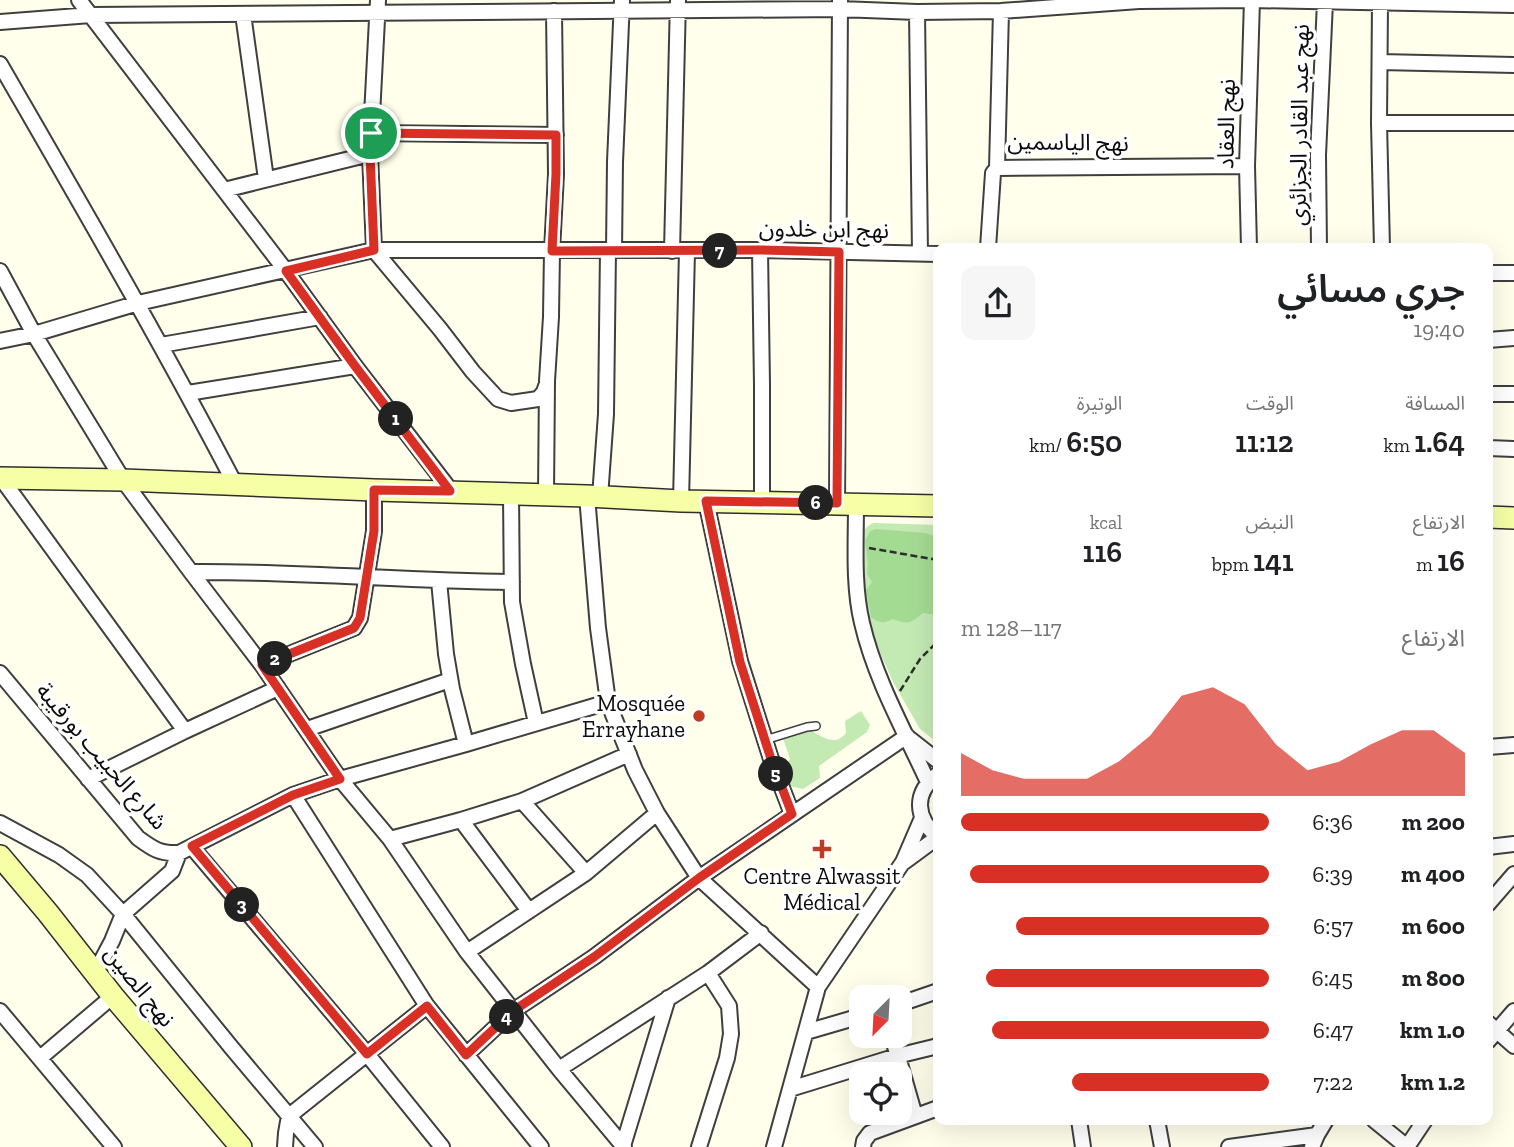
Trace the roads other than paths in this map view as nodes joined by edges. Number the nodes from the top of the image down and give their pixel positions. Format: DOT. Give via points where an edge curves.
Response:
graph roads {
  1 [pos="79,0"];
  2 [pos="1252,0"];
  3 [pos="1139,1"];
  4 [pos="1195,1"];
  5 [pos="1316,2"];
  6 [pos="1078,3"];
  7 [pos="1380,3"];
  8 [pos="1513,3"];
  9 [pos="840,4"];
  10 [pos="1030,4"];
  11 [pos="622,5"];
  12 [pos="678,5"];
  13 [pos="726,5"];
  14 [pos="786,5"];
  15 [pos="378,6"];
  16 [pos="964,6"];
  17 [pos="319,7"];
  18 [pos="254,9"];
  19 [pos="554,11"];
  20 [pos="1001,11"];
  21 [pos="917,12"];
  22 [pos="91,15"];
  23 [pos="0,22"];
  24 [pos="1380,62"];
  25 [pos="0,64"];
  26 [pos="1514,65"];
  27 [pos="1380,123"];
  28 [pos="1514,123"];
  29 [pos="371,133"];
  30 [pos="556,135"];
  31 [pos="370,154"];
  32 [pos="1247,166"];
  33 [pos="997,168"];
  34 [pos="266,180"];
  35 [pos="224,190"];
  36 [pos="988,243"];
  37 [pos="1249,243"];
  38 [pos="1319,243"];
  39 [pos="1382,243"];
  40 [pos="374,250"];
  41 [pos="611,250"];
  42 [pos="760,250"];
  43 [pos="552,251"];
  44 [pos="671,251"];
  45 [pos="687,251"];
  46 [pos="839,252"];
  47 [pos="920,254"];
  48 [pos="933,254"];
  49 [pos="0,271"];
  50 [pos="286,271"];
  51 [pos="1493,273"];
  52 [pos="1514,273"];
  53 [pos="138,303"];
  54 [pos="320,317"];
  55 [pos="34,334"];
  56 [pos="1514,338"];
  57 [pos="1493,340"];
  58 [pos="0,341"];
  59 [pos="161,345"];
  60 [pos="355,366"];
  61 [pos="547,381"];
  62 [pos="188,393"];
  63 [pos="1493,394"];
  64 [pos="1514,394"];
  65 [pos="1493,448"];
  66 [pos="1514,449"];
  67 [pos="0,478"];
  68 [pos="123,480"];
  69 [pos="236,484"];
  70 [pos="374,490"];
  71 [pos="450,491"];
  72 [pos="511,494"];
  73 [pos="547,495"];
  74 [pos="594,496"];
  75 [pos="681,501"];
  76 [pos="706,501"];
  77 [pos="762,503"];
  78 [pos="847,504"];
  79 [pos="933,506"];
  80 [pos="1493,517"];
  81 [pos="1514,518"];
  82 [pos="191,572"];
  83 [pos="366,577"];
  84 [pos="439,581"];
  85 [pos="512,582"];
  86 [pos="262,665"];
  87 [pos="0,673"];
  88 [pos="450,680"];
  89 [pos="278,688"];
  90 [pos="607,702"];
  91 [pos="536,723"];
  92 [pos="816,726"];
  93 [pos="307,729"];
  94 [pos="185,731"];
  95 [pos="907,736"];
  96 [pos="765,740"];
  97 [pos="467,744"];
  98 [pos="1514,745"];
  99 [pos="1493,747"];
  100 [pos="629,754"];
  101 [pos="933,757"];
  102 [pos="933,778"];
  103 [pos="88,779"];
  104 [pos="340,779"];
  105 [pos="293,795"];
  106 [pos="522,802"];
  107 [pos="657,813"];
  108 [pos="792,814"];
  109 [pos="922,818"];
  110 [pos="461,820"];
  111 [pos="0,823"];
  112 [pos="933,833"];
  113 [pos="390,839"];
  114 [pos="933,841"];
  115 [pos="1514,844"];
  116 [pos="1493,846"];
  117 [pos="186,850"];
  118 [pos="0,856"];
  119 [pos="903,862"];
  120 [pos="586,873"];
  121 [pos="1514,874"];
  122 [pos="699,878"];
  123 [pos="1493,898"];
  124 [pos="529,911"];
  125 [pos="123,914"];
  126 [pos="761,933"];
  127 [pos="467,952"];
  128 [pos="95,973"];
  129 [pos="708,973"];
  130 [pos="818,987"];
  131 [pos="933,993"];
  132 [pos="113,996"];
  133 [pos="668,998"];
  134 [pos="912,1000"];
  135 [pos="427,1006"];
  136 [pos="0,1011"];
  137 [pos="513,1011"];
  138 [pos="1514,1011"];
  139 [pos="849,1019"];
  140 [pos="1493,1028"];
  141 [pos="806,1031"];
  142 [pos="1493,1033"];
  143 [pos="1514,1046"];
  144 [pos="933,1047"];
  145 [pos="895,1048"];
  146 [pos="367,1054"];
  147 [pos="466,1055"];
  148 [pos="897,1056"];
  149 [pos="40,1058"];
  150 [pos="559,1069"];
  151 [pos="790,1089"];
  152 [pos="933,1110"];
  153 [pos="289,1116"];
  154 [pos="915,1116"];
  155 [pos="1079,1125"];
  156 [pos="1158,1125"];
  157 [pos="1323,1125"];
  158 [pos="1380,1125"];
  159 [pos="1422,1125"];
  160 [pos="1315,1141"];
  161 [pos="1078,1146"];
  162 [pos="114,1147"];
  163 [pos="241,1147"];
  164 [pos="285,1147"];
  165 [pos="315,1147"];
  166 [pos="442,1147"];
  167 [pos="541,1147"];
  168 [pos="623,1147"];
  169 [pos="699,1147"];
  170 [pos="774,1147"];
  171 [pos="863,1147"];
  172 [pos="1162,1147"];
  173 [pos="1229,1147"];
  1 -- 22 [label="street"];
  2 -- 4 [label="street"];
  2 -- 5 [label="street"];
  2 -- 32 [label="street, نهج العقاد"];
  3 -- 4 [label="street"];
  3 -- 6 [label="street"];
  5 -- 7 [label="street"];
  5 -- 38 [label="street, نهج عبد القادر الجزائري"];
  6 -- 10 [label="street"];
  7 -- 8 [label="street"];
  7 -- 24 [label="street"];
  9 -- 14 [label="street"];
  9 -- 21 [label="street"];
  9 -- 46 [label="street"];
  10 -- 20 [label="street"];
  11 -- 12 [label="street"];
  11 -- 19 [label="street"];
  11 -- 41 [label="street"];
  12 -- 13 [label="street"];
  12 -- 44 [label="street"];
  13 -- 14 [label="street"];
  15 -- 17 [label="street"];
  15 -- 19 [label="street"];
  15 -- 29 [label="street"];
  16 -- 20 [label="street"];
  16 -- 21 [label="street"];
  17 -- 18 [label="street"];
  18 -- 22 [label="street"];
  18 -- 34 [label="street"];
  19 -- 30 [label="street"];
  20 -- 33 [label="street, نهج الياسمين"];
  21 -- 47 [label="street"];
  22 -- 23 [label="street"];
  22 -- 35 [label="street"];
  24 -- 26 [label="street"];
  24 -- 27 [label="street"];
  25 -- 53 [label="street"];
  27 -- 28 [label="street"];
  27 -- 39 [label="street"];
  29 -- 30 [label="street"];
  29 -- 31 [label="street"];
  30 -- 43 [label="street"];
  31 -- 34 [label="street"];
  31 -- 40 [label="street"];
  32 -- 33 [label="street, نهج الياسمين"];
  32 -- 37 [label="street, نهج العقاد"];
  33 -- 36 [label="street"];
  34 -- 35 [label="street"];
  35 -- 50 [label="street"];
  40 -- 43 [label="street, نهج ابن خلدون"];
  40 -- 50 [label="street, نهج ابن خلدون"];
  40 -- 61 [label="street" via="498,399 511,403 538,399"];
  41 -- 43 [label="street, نهج ابن خلدون"];
  41 -- 44 [label="street, نهج ابن خلدون"];
  41 -- 74 [label="street" via="606,414"];
  42 -- 45 [label="street, نهج ابن خلدون"];
  42 -- 46 [label="street, نهج ابن خلدون"];
  42 -- 77 [label="street"];
  43 -- 61 [label="street"];
  44 -- 45 [label="street, نهج ابن خلدون"];
  45 -- 75 [label="street"];
  46 -- 47 [label="street, نهج ابن خلدون"];
  46 -- 78 [label="street"];
  47 -- 48 [label="street, نهج ابن خلدون"];
  49 -- 55 [label="street"];
  50 -- 53 [label="street, نهج ابن خلدون"];
  50 -- 54 [label="street"];
  51 -- 52 [label="street"];
  53 -- 55 [label="street, نهج ابن خلدون"];
  53 -- 59 [label="street"];
  54 -- 59 [label="street"];
  54 -- 60 [label="street"];
  55 -- 58 [label="street, نهج ابن خلدون"];
  55 -- 68 [label="street"];
  56 -- 57 [label="street"];
  59 -- 62 [label="street"];
  60 -- 62 [label="street"];
  60 -- 71 [label="street"];
  61 -- 73 [label="street"];
  62 -- 69 [label="street"];
  63 -- 64 [label="street"];
  65 -- 66 [label="street"];
  67 -- 68 [label="street"];
  67 -- 94 [label="street"];
  68 -- 69 [label="street"];
  68 -- 82 [label="street"];
  69 -- 70 [label="street"];
  70 -- 71 [label="street"];
  70 -- 83 [label="street" via="374,531"];
  71 -- 72 [label="street"];
  72 -- 73 [label="street"];
  72 -- 85 [label="street"];
  73 -- 74 [label="street"];
  74 -- 75 [label="street"];
  74 -- 90 [label="street" via="598,628"];
  75 -- 76 [label="street"];
  76 -- 77 [label="street"];
  76 -- 96 [label="street" via="740,662"];
  77 -- 78 [label="street"];
  78 -- 79 [label="street"];
  78 -- 95 [label="street" via="856,545 862,621 873,661"];
  80 -- 81 [label="street"];
  82 -- 83 [label="street"];
  82 -- 86 [label="street"];
  83 -- 84 [label="street"];
  83 -- 86 [label="street" via="360,618 354,628"];
  84 -- 85 [label="street"];
  84 -- 88 [label="street"];
  85 -- 91 [label="street"];
  86 -- 89 [label="street"];
  87 -- 103 [label="street, شارع الحبيب بورقيبة"];
  88 -- 93 [label="street"];
  88 -- 97 [label="street"];
  89 -- 93 [label="street"];
  89 -- 94 [label="street"];
  90 -- 91 [label="street"];
  90 -- 100 [label="street"];
  91 -- 97 [label="street"];
  92 -- 96 [label="lane"];
  93 -- 104 [label="street"];
  94 -- 103 [label="street"];
  95 -- 101 [label="street"];
  95 -- 102 [label="street"];
  95 -- 108 [label="street"];
  96 -- 108 [label="street"];
  97 -- 104 [label="street"];
  98 -- 99 [label="street"];
  100 -- 106 [label="street"];
  100 -- 107 [label="street"];
  102 -- 109 [label="street" via="922,793"];
  103 -- 117 [label="street, شارع الحبيب بورقيبة" via="138,838 164,853"];
  104 -- 105 [label="street"];
  104 -- 113 [label="street"];
  105 -- 117 [label="street"];
  105 -- 135 [label="street"];
  106 -- 110 [label="street"];
  106 -- 120 [label="street"];
  107 -- 120 [label="street"];
  107 -- 122 [label="street"];
  108 -- 122 [label="street"];
  109 -- 112 [label="street"];
  109 -- 119 [label="street"];
  110 -- 113 [label="street"];
  110 -- 124 [label="street"];
  111 -- 125 [label="street" via="87,874"];
  113 -- 127 [label="street"];
  114 -- 119 [label="street"];
  115 -- 116 [label="street"];
  117 -- 125 [label="street" via="172,871"];
  117 -- 146 [label="street"];
  118 -- 128 [label="street, نهج الصين"];
  119 -- 130 [label="street"];
  120 -- 124 [label="street"];
  121 -- 123 [label="street"];
  122 -- 126 [label="street"];
  122 -- 137 [label="street"];
  124 -- 127 [label="street"];
  125 -- 128 [label="street"];
  125 -- 153 [label="street"];
  126 -- 129 [label="street"];
  126 -- 130 [label="street"];
  127 -- 137 [label="street"];
  128 -- 132 [label="street, نهج الصين"];
  129 -- 133 [label="street"];
  129 -- 169 [label="street" via="729,1006 731,1034"];
  130 -- 141 [label="street"];
  131 -- 134 [label="street"];
  132 -- 149 [label="street"];
  132 -- 163 [label="street, نهج الصين"];
  133 -- 150 [label="street"];
  133 -- 168 [label="street"];
  135 -- 146 [label="street"];
  135 -- 147 [label="street"];
  136 -- 149 [label="street"];
  137 -- 147 [label="street"];
  137 -- 150 [label="street"];
  138 -- 140 [label="street"];
  139 -- 141 [label="street"];
  141 -- 151 [label="street"];
  142 -- 143 [label="street"];
  144 -- 148 [label="street"];
  145 -- 148 [label="street"];
  146 -- 153 [label="street"];
  146 -- 166 [label="street"];
  147 -- 167 [label="street"];
  148 -- 151 [label="street"];
  148 -- 154 [label="street"];
  149 -- 162 [label="street"];
  150 -- 168 [label="street"];
  151 -- 170 [label="street"];
  152 -- 154 [label="street"];
  153 -- 164 [label="street"];
  153 -- 165 [label="street"];
  154 -- 171 [label="street" via="870,1133"];
  155 -- 161 [label="street"];
  156 -- 172 [label="street"];
  157 -- 160 [label="street"];
  158 -- 159 [label="street" via="1407,1147"];
  160 -- 173 [label="street"];
}
